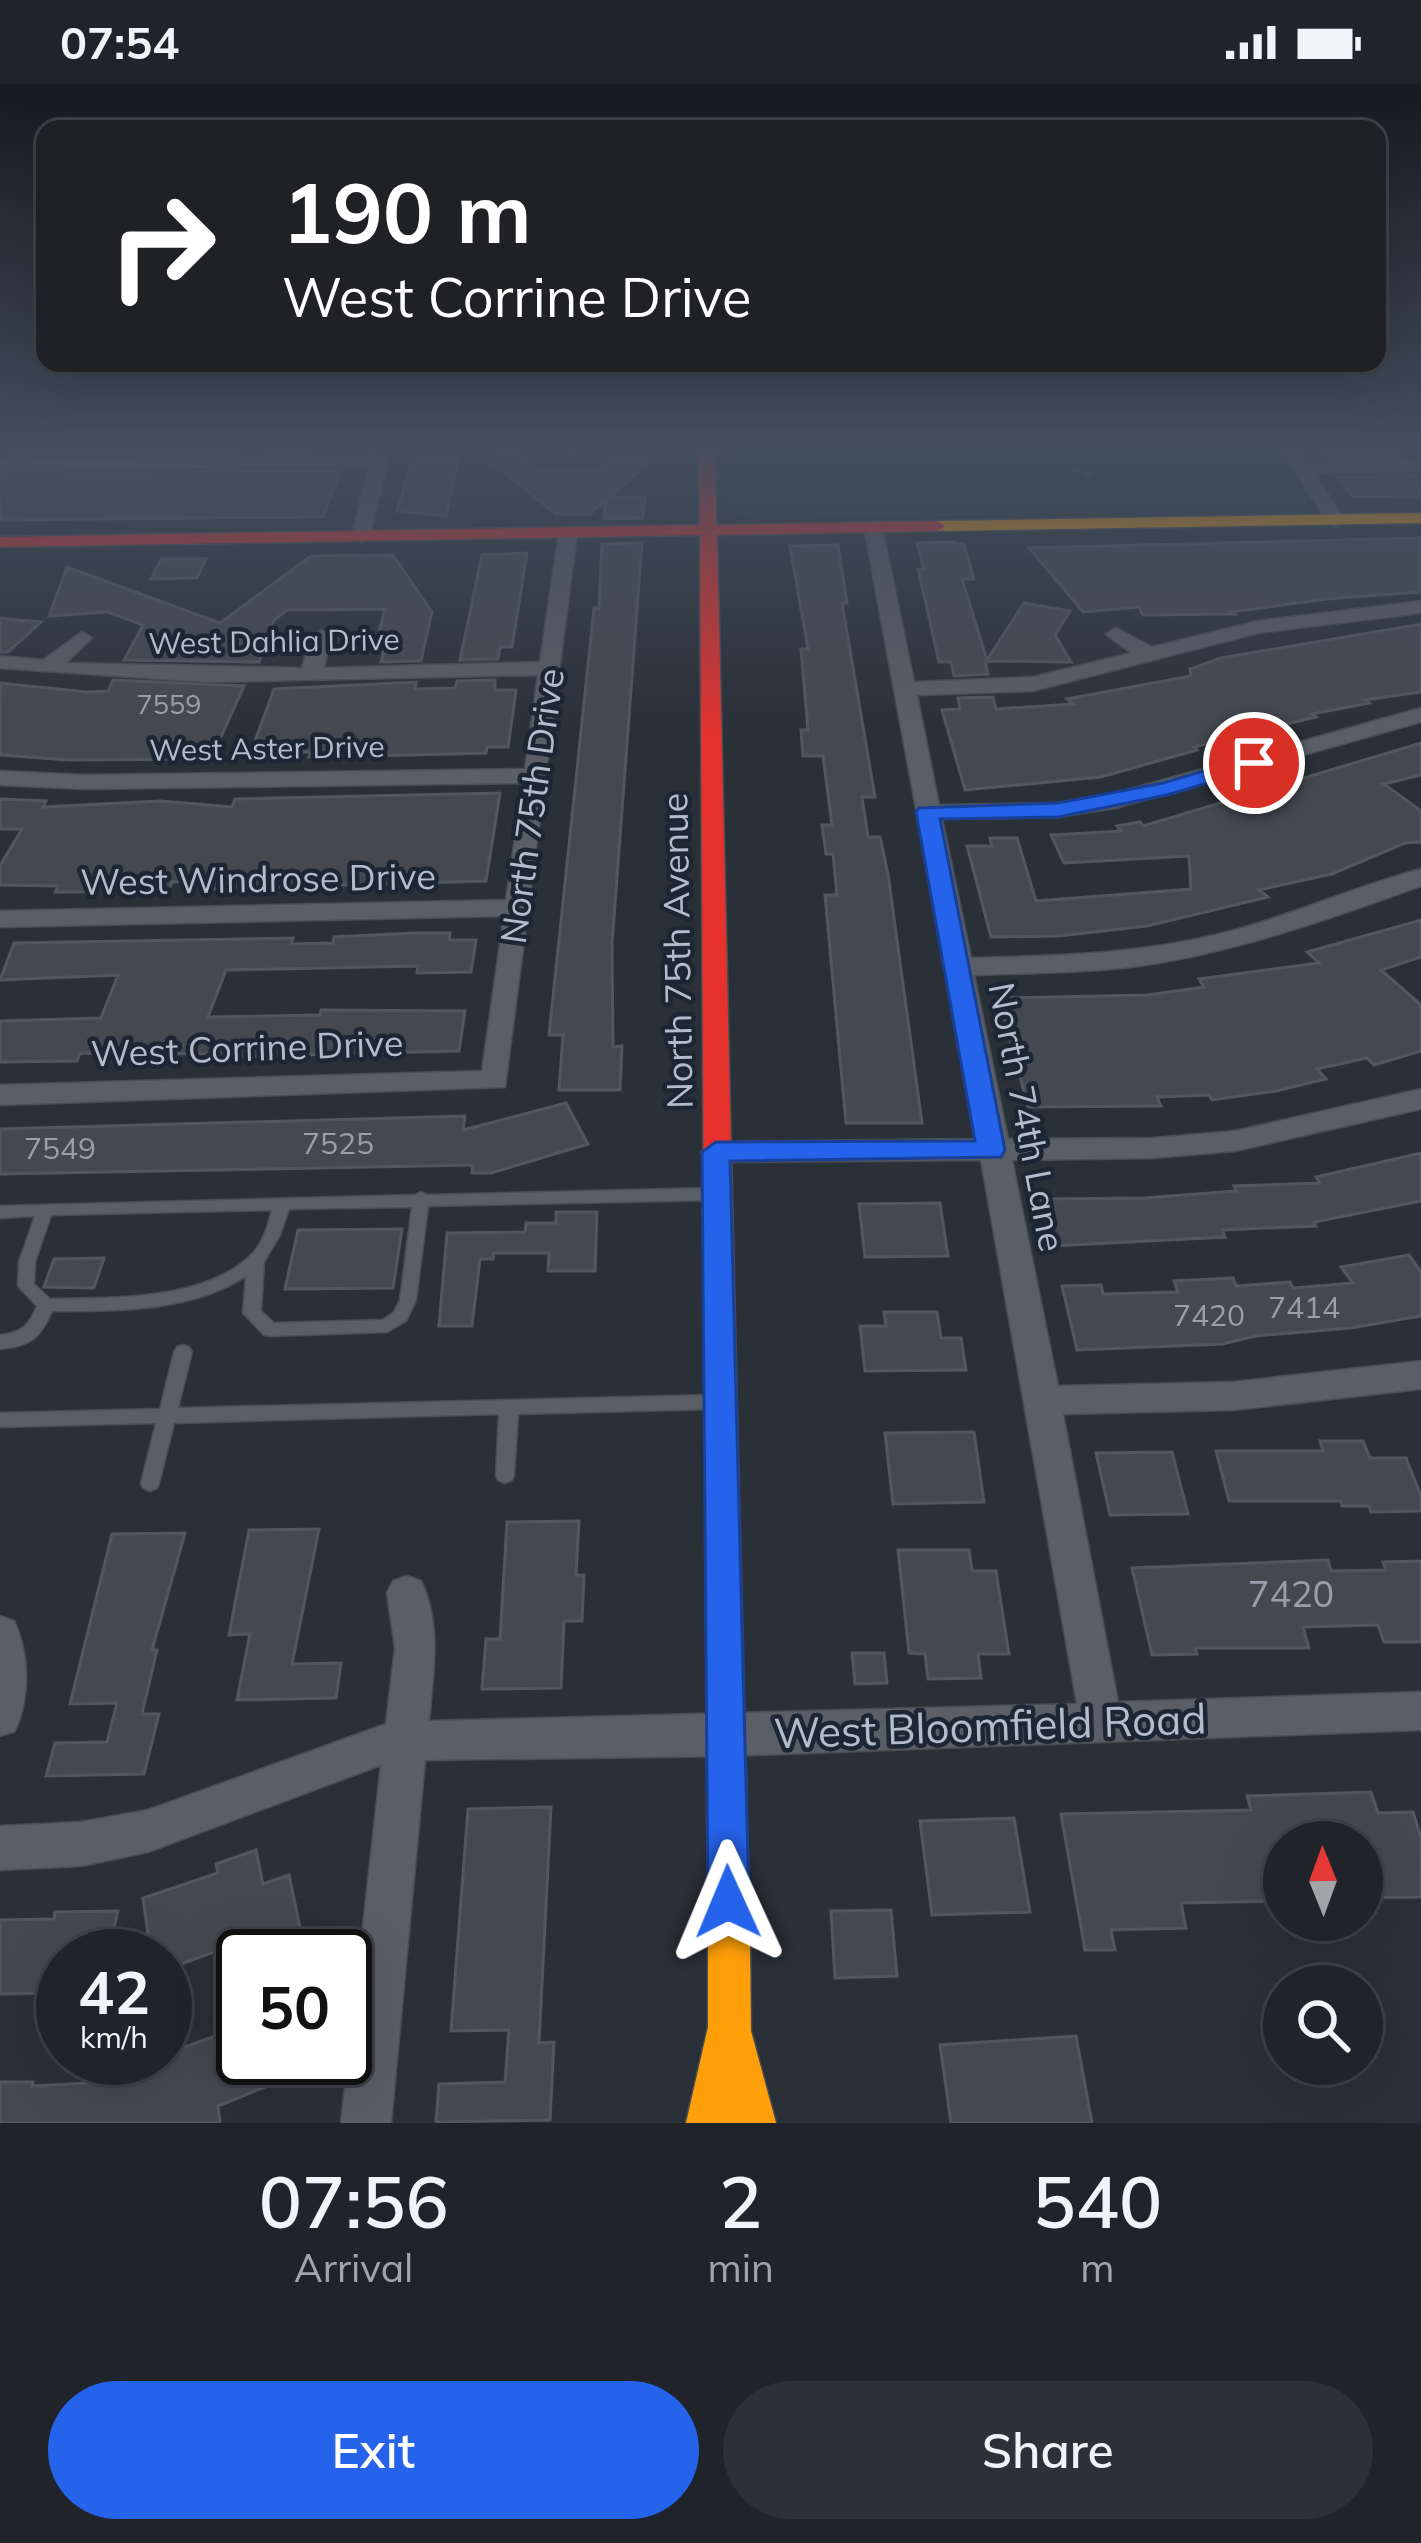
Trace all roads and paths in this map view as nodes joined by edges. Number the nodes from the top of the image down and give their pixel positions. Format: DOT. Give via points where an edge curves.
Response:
graph roads {
  1 [pos="566,544"];
  2 [pos="708,544"];
  3 [pos="876,544"];
  4 [pos="1421,607"];
  5 [pos="1116,634"];
  6 [pos="321,636"];
  7 [pos="82,638"];
  8 [pos="1150,655"];
  9 [pos="0,662"];
  10 [pos="47,668"];
  11 [pos="550,668"];
  12 [pos="312,672"];
  13 [pos="904,689"];
  14 [pos="1421,715"];
  15 [pos="536,776"];
  16 [pos="0,778"];
  17 [pos="927,812"];
  18 [pos="1421,877"];
  19 [pos="518,908"];
  20 [pos="0,920"];
  21 [pos="958,967"];
  22 [pos="495,1080"];
  23 [pos="0,1095"];
  24 [pos="1421,1099"];
  25 [pos="991,1150"];
  26 [pos="716,1152"];
  27 [pos="716,1194"];
  28 [pos="421,1198"];
  29 [pos="282,1204"];
  30 [pos="45,1210"];
  31 [pos="0,1212"];
  32 [pos="256,1261"];
  33 [pos="46,1306"];
  34 [pos="0,1342"];
  35 [pos="183,1352"];
  36 [pos="1421,1375"];
  37 [pos="1043,1400"];
  38 [pos="721,1402"];
  39 [pos="509,1406"];
  40 [pos="167,1415"];
  41 [pos="0,1420"];
  42 [pos="505,1475"];
  43 [pos="150,1484"];
  44 [pos="407,1593"];
  45 [pos="0,1634"];
  46 [pos="1421,1711"];
  47 [pos="0,1717"];
  48 [pos="1101,1723"];
  49 [pos="727,1736"];
  50 [pos="408,1741"];
  51 [pos="0,1848"];
  52 [pos="730,2027"];
  53 [pos="366,2123"];
  54 [pos="710,2123"];
  55 [pos="753,2123"];
  1 -- 11 [label="street, North 75th Drive"];
  2 -- 26 [label="main road, North 75th Avenue"];
  3 -- 13 [label="street, North 74th Lane"];
  4 -- 8 [label="street" via="1258,627"];
  5 -- 8 [label="street"];
  6 -- 12 [label="street"];
  7 -- 10 [label="street"];
  8 -- 13 [label="street" via="1033,684"];
  9 -- 10 [label="street, West Dahlia Drive"];
  10 -- 12 [label="street, West Dahlia Drive"];
  11 -- 12 [label="street, West Dahlia Drive"];
  11 -- 15 [label="street, North 75th Drive"];
  13 -- 17 [label="street, North 74th Lane"];
  14 -- 17 [label="street" via="1115,801"];
  15 -- 16 [label="street, West Aster Drive"];
  15 -- 19 [label="street, North 75th Drive"];
  17 -- 21 [label="street, North 74th Lane"];
  18 -- 21 [label="street" via="1253,934 1159,955"];
  19 -- 20 [label="street, West Windrose Drive"];
  19 -- 22 [label="street, North 75th Drive"];
  21 -- 25 [label="street, North 74th Lane"];
  22 -- 23 [label="street, West Corrine Drive"];
  24 -- 25 [label="street" via="1235,1142"];
  25 -- 26 [label="street"];
  25 -- 37 [label="street, North 74th Lane"];
  26 -- 27 [label="main road, North 75th Avenue"];
  27 -- 28 [label="lane"];
  27 -- 38 [label="main road, North 75th Avenue"];
  28 -- 29 [label="lane"];
  28 -- 32 [label="lane" via="408,1300 387,1327 270,1330 252,1312"];
  29 -- 30 [label="lane"];
  29 -- 32 [label="lane"];
  30 -- 31 [label="lane"];
  30 -- 33 [label="lane" via="26,1286"];
  32 -- 33 [label="lane" via="200,1291"];
  33 -- 34 [label="lane" via="35,1334"];
  35 -- 40 [label="lane"];
  36 -- 37 [label="street" via="1233,1396"];
  37 -- 48 [label="street, North 74th Lane"];
  38 -- 39 [label="lane"];
  38 -- 49 [label="main road, North 75th Avenue"];
  39 -- 40 [label="lane"];
  39 -- 42 [label="lane"];
  40 -- 41 [label="lane"];
  40 -- 43 [label="lane"];
  44 -- 50 [label="street" via="415,1648"];
  45 -- 47 [label="street" via="7,1693"];
  46 -- 48 [label="street, West Bloomfield Road"];
  48 -- 49 [label="street, West Bloomfield Road"];
  49 -- 50 [label="street, West Bloomfield Road"];
  49 -- 52 [label="main road, North 75th Avenue"];
  50 -- 51 [label="street, West Bloomfield Road" via="372,1746 148,1831"];
  50 -- 53 [label="street"];
  52 -- 54 [label="main road, North 75th Avenue"];
  52 -- 55 [label="main road, North 75th Avenue"];
}
